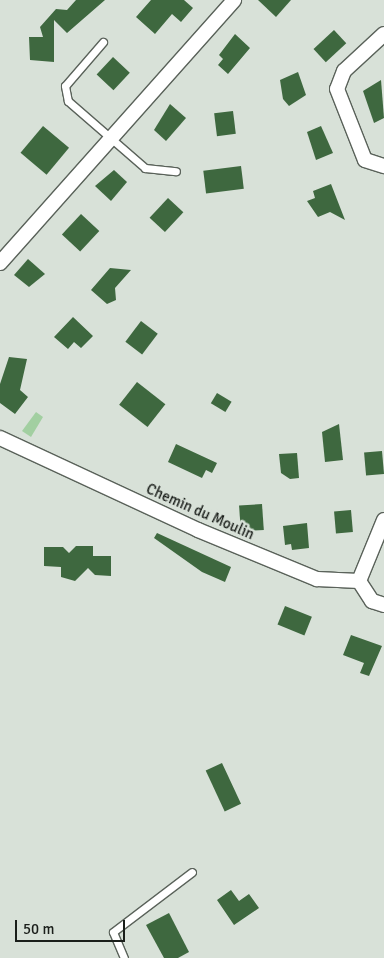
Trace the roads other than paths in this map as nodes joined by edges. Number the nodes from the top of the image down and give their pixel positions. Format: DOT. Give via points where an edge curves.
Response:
graph roads {
  1 [pos="234,0"];
  2 [pos="384,34"];
  3 [pos="103,42"];
  4 [pos="110,139"];
  5 [pos="384,166"];
  6 [pos="176,171"];
  7 [pos="0,263"];
  8 [pos="0,438"];
  9 [pos="384,520"];
  10 [pos="359,581"];
  11 [pos="384,605"];
  12 [pos="192,872"];
  13 [pos="124,958"];
  1 -- 4 [label="street"];
  2 -- 5 [label="street" via="344,71 337,90 365,160"];
  3 -- 4 [label="lane" via="65,86 68,101"];
  4 -- 6 [label="lane" via="145,168"];
  4 -- 7 [label="street"];
  8 -- 10 [label="street, Chemin du Moulin" via="198,530 317,579"];
  9 -- 10 [label="street"];
  10 -- 11 [label="street" via="372,601"];
  12 -- 13 [label="lane" via="112,932"];
}
